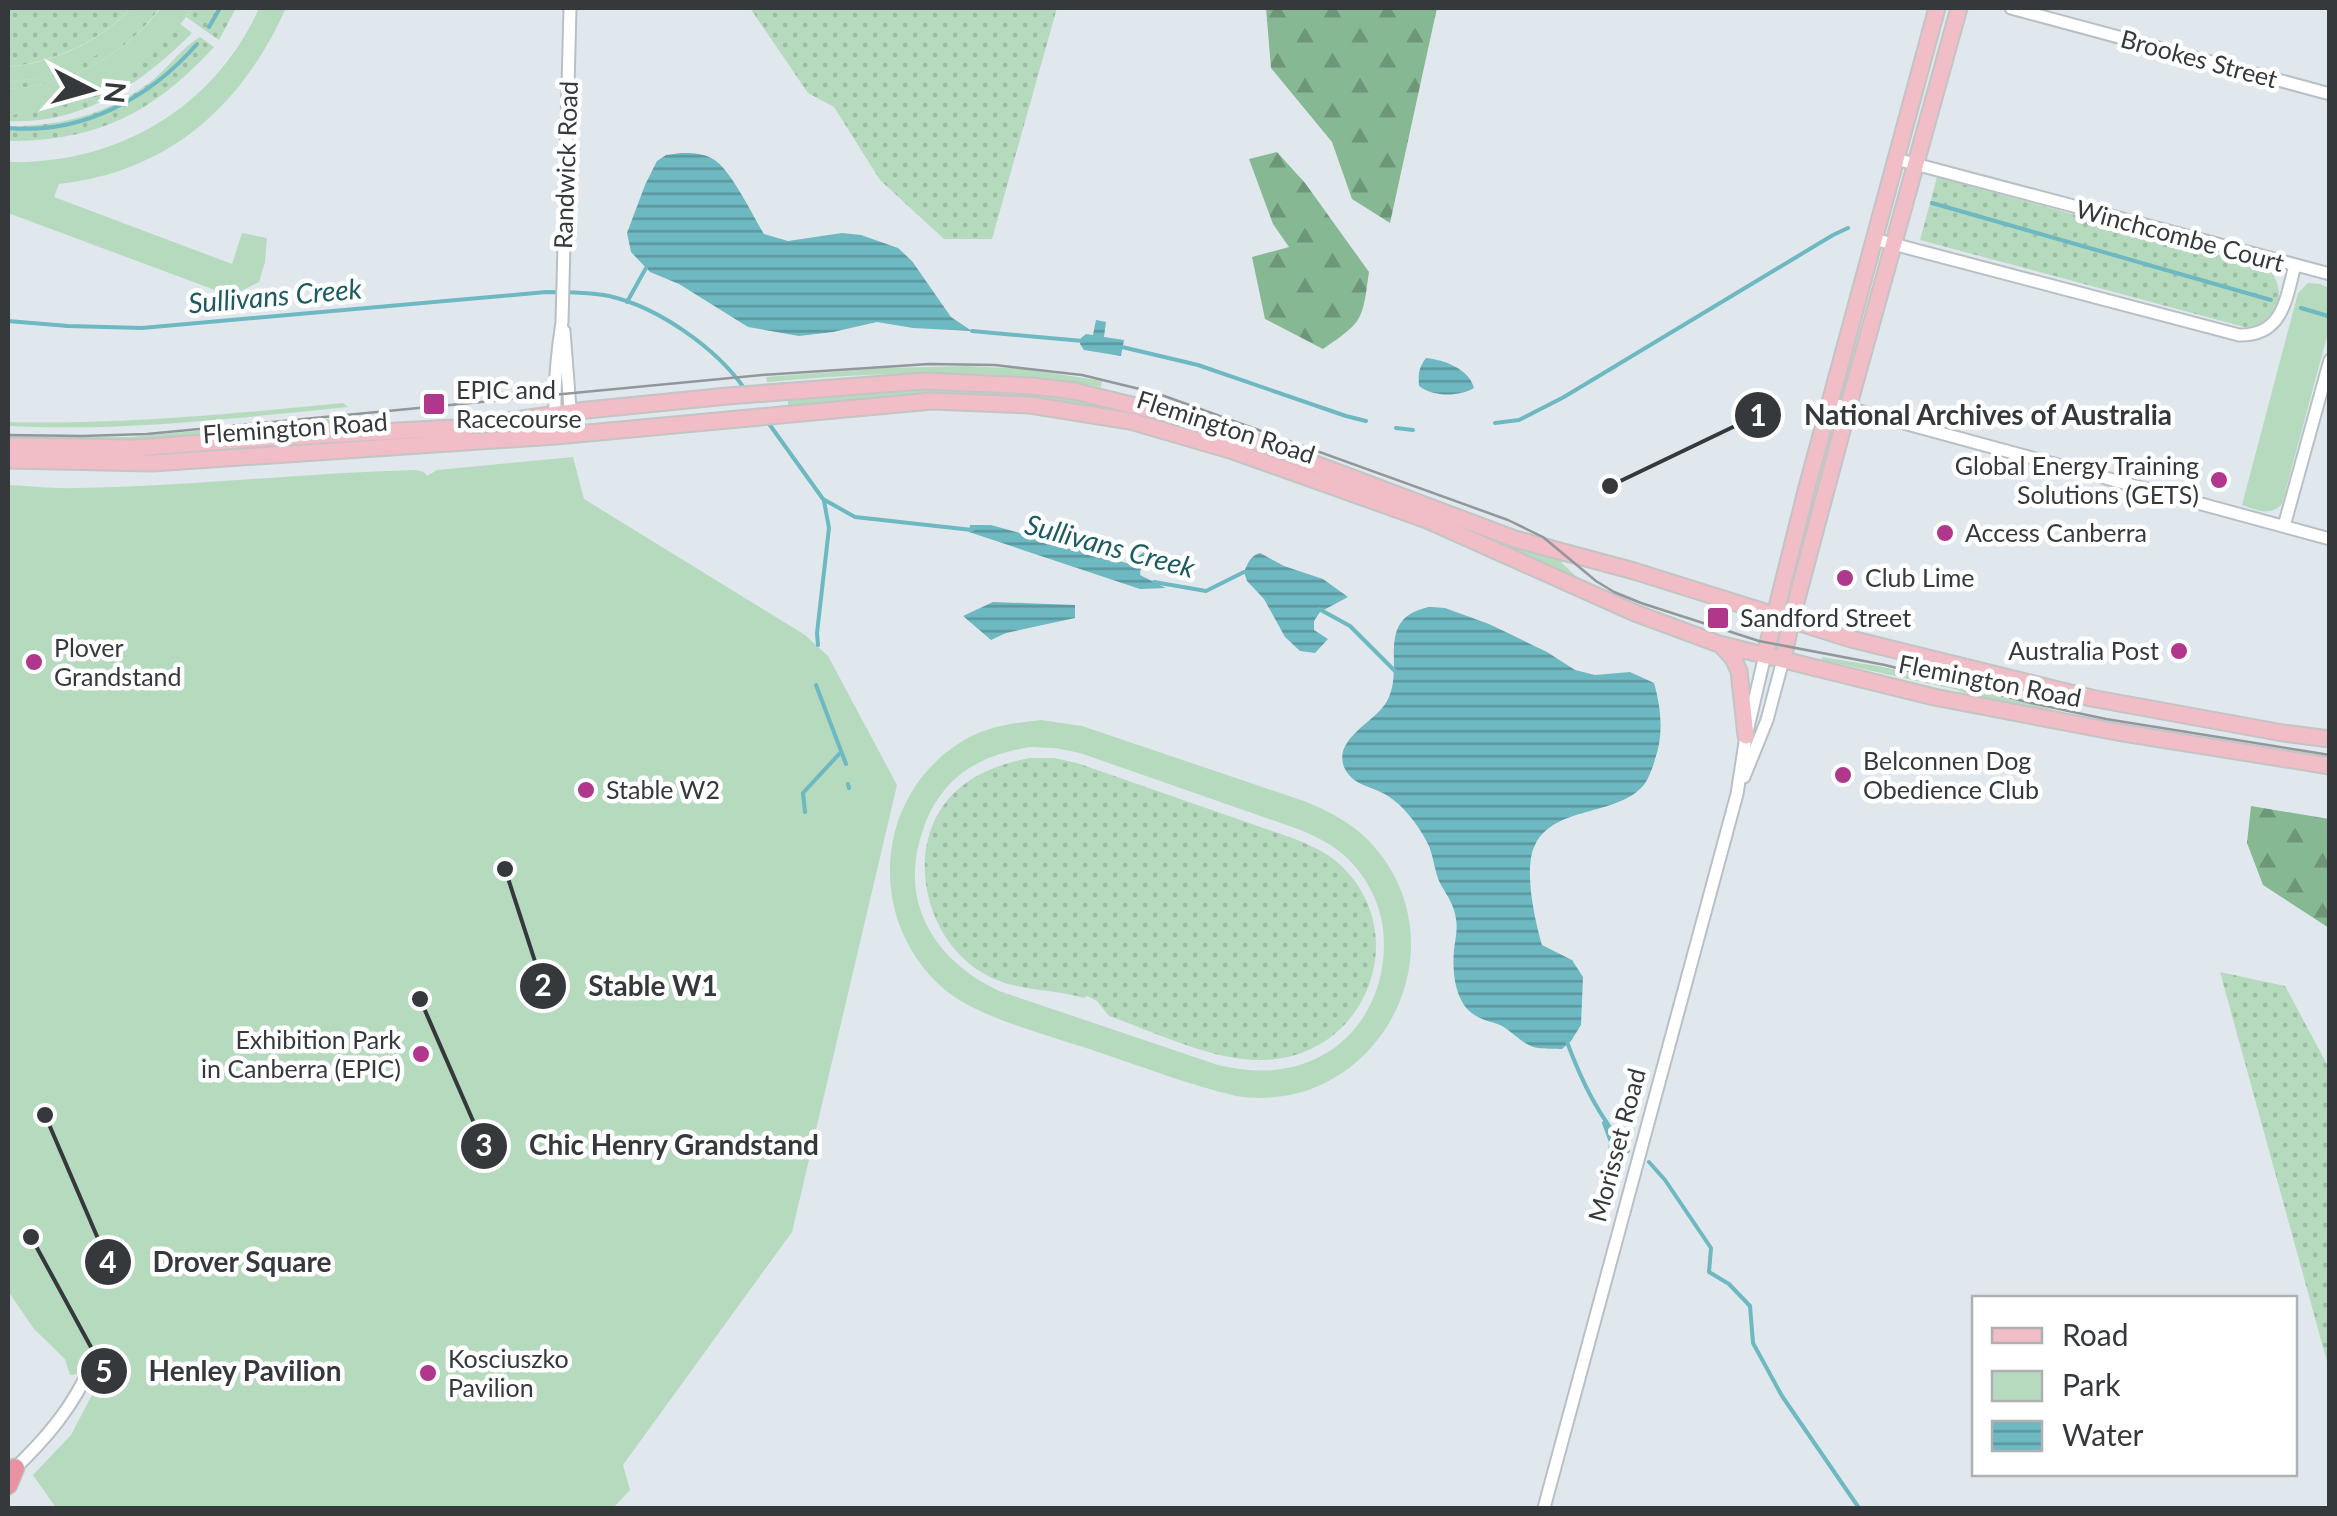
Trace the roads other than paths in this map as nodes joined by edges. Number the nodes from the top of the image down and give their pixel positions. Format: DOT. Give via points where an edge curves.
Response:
graph roads {
  1 [pos="570,8"];
  2 [pos="1937,8"];
  3 [pos="1959,8"];
  4 [pos="2011,8"];
  5 [pos="2330,94"];
  6 [pos="1896,159"];
  7 [pos="1915,164"];
  8 [pos="1874,239"];
  9 [pos="1893,244"];
  10 [pos="2295,265"];
  11 [pos="2330,274"];
  12 [pos="2330,360"];
  13 [pos="1830,403"];
  14 [pos="1848,408"];
  15 [pos="562,413"];
  16 [pos="564,435"];
  17 [pos="8,446"];
  18 [pos="265,446"];
  19 [pos="8,460"];
  20 [pos="2284,526"];
  21 [pos="2330,539"];
  22 [pos="1774,615"];
  23 [pos="1791,620"];
  24 [pos="1719,644"];
  25 [pos="1765,656"];
  26 [pos="1783,660"];
  27 [pos="1746,736"];
  28 [pos="2330,739"];
  29 [pos="2330,766"];
  30 [pos="1737,794"];
  31 [pos="92,1363"];
  32 [pos="10,1475"];
  33 [pos="1544,1508"];
  1 -- 15 [label="street, Randwick Road"];
  2 -- 6 [label="main road"];
  3 -- 7 [label="main road"];
  4 -- 5 [label="street, Brookes Street"];
  6 -- 7 [label="street, Winchcombe Court"];
  6 -- 8 [label="main road"];
  7 -- 9 [label="main road"];
  7 -- 10 [label="street, Winchcombe Court"];
  8 -- 9 [label="street, Winchcombe Court"];
  8 -- 13 [label="main road"];
  9 -- 10 [label="street, Winchcombe Court" via="2239,335 2255,335 2280,315"];
  9 -- 14 [label="main road"];
  10 -- 11 [label="street"];
  12 -- 20 [label="street"];
  13 -- 14 [label="street"];
  13 -- 22 [label="main road"];
  14 -- 20 [label="street"];
  14 -- 23 [label="main road"];
  15 -- 16 [label="street, Randwick Road"];
  15 -- 18 [label="main road, Flemington Road"];
  15 -- 22 [label="main road, Flemington Road" via="924,381 1074,391 1184,418 1515,540"];
  16 -- 18 [label="main road, Flemington Road"];
  16 -- 24 [label="main road, Flemington Road" via="932,402 1030,405 1130,421 1427,520"];
  17 -- 18 [label="main road, Flemington Road"];
  18 -- 19 [label="main road, Flemington Road" via="152,463"];
  20 -- 21 [label="street"];
  22 -- 23 [label="main road, Flemington Road"];
  22 -- 25 [label="main road"];
  23 -- 26 [label="main road, Morisset Road"];
  23 -- 28 [label="main road, Flemington Road" via="2091,698"];
  24 -- 25 [label="main road, Flemington Road"];
  24 -- 27 [label="main road" via="1739,671"];
  25 -- 26 [label="main road, Flemington Road"];
  25 -- 27 [label="street, Morisset Road"];
  26 -- 29 [label="main road, Flemington Road" via="1934,697"];
  26 -- 30 [label="street, Morisset Road"];
  27 -- 30 [label="street, Morisset Road"];
  30 -- 33 [label="street, Morisset Road"];
  31 -- 32 [label="street" via="56,1427"];
}
